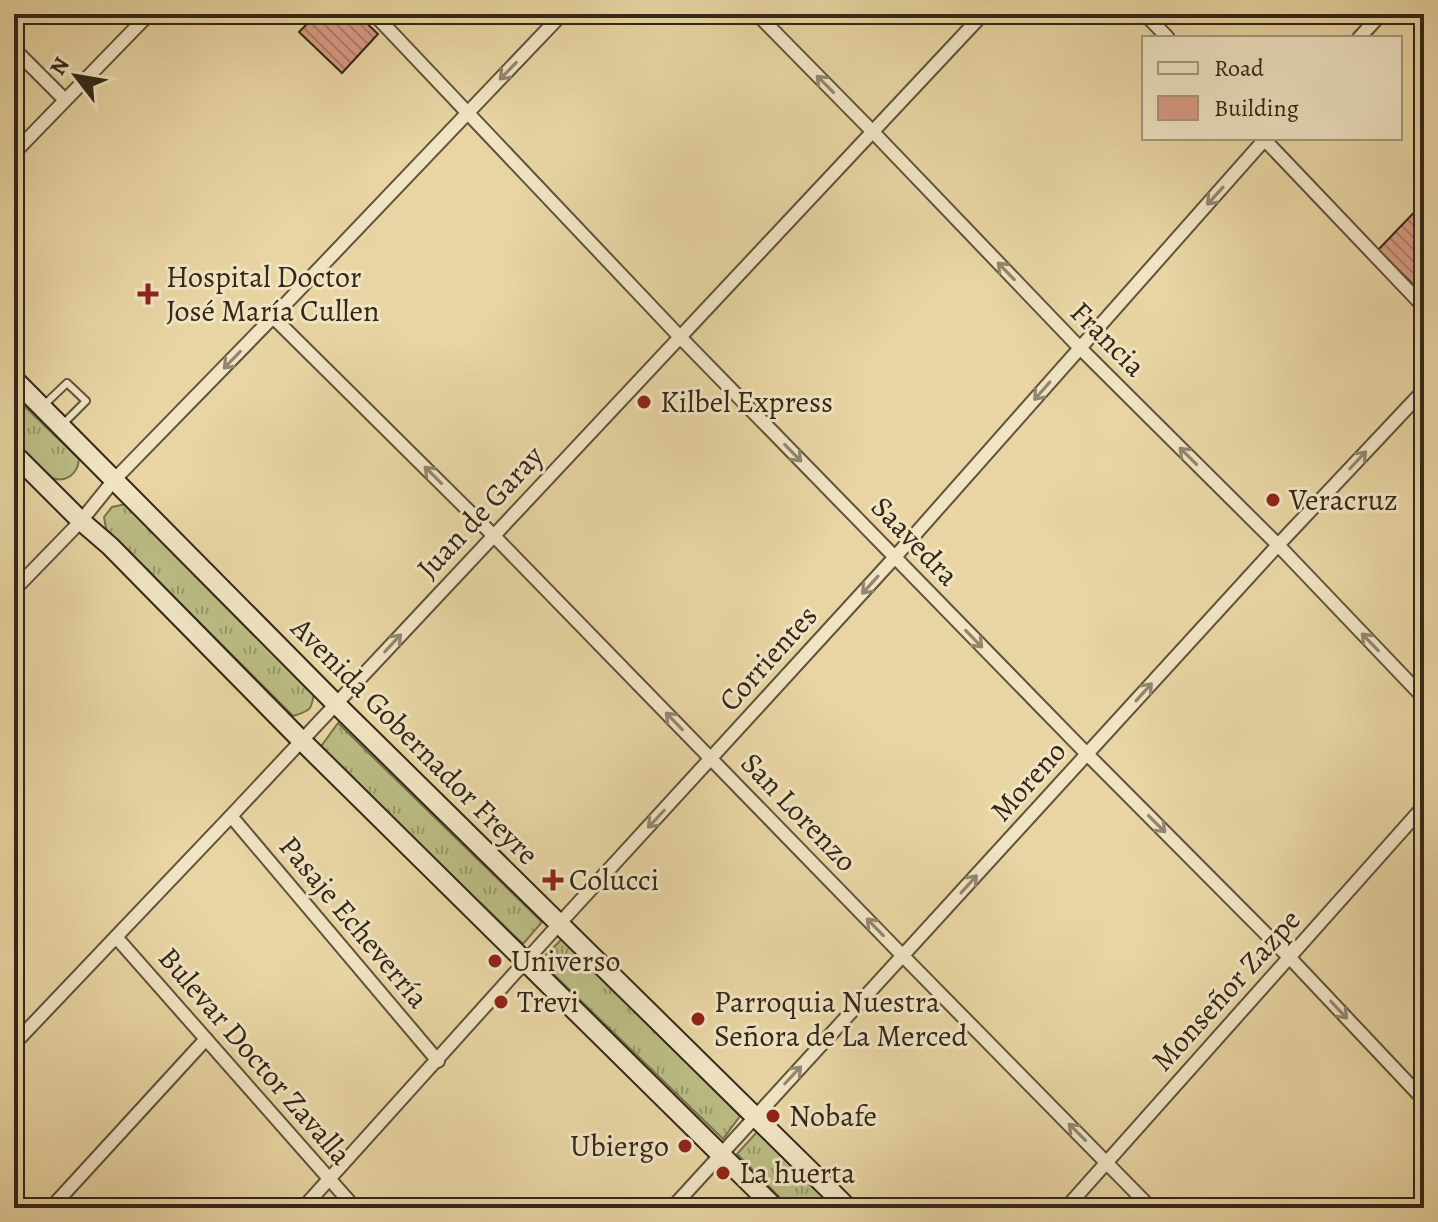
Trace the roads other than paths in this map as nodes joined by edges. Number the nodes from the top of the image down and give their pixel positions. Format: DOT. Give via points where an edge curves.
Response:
graph roads {
  1 [pos="149,14"];
  2 [pos="374,14"];
  3 [pos="562,14"];
  4 [pos="757,14"];
  5 [pos="983,14"];
  6 [pos="1145,14"];
  7 [pos="1381,14"];
  8 [pos="1166,36"];
  9 [pos="1361,36"];
  10 [pos="14,49"];
  11 [pos="65,100"];
  12 [pos="467,113"];
  13 [pos="873,132"];
  14 [pos="1264,140"];
  15 [pos="1266,140"];
  16 [pos="14,153"];
  17 [pos="1424,307"];
  18 [pos="273,317"];
  19 [pos="680,337"];
  20 [pos="1080,348"];
  21 [pos="14,379"];
  22 [pos="1424,390"];
  23 [pos="42,407"];
  24 [pos="61,426"];
  25 [pos="14,454"];
  26 [pos="114,480"];
  27 [pos="81,521"];
  28 [pos="494,536"];
  29 [pos="1278,545"];
  30 [pos="895,557"];
  31 [pos="14,590"];
  32 [pos="1424,698"];
  33 [pos="336,704"];
  34 [pos="302,741"];
  35 [pos="1087,754"];
  36 [pos="711,759"];
  37 [pos="1424,806"];
  38 [pos="231,816"];
  39 [pos="560,923"];
  40 [pos="116,937"];
  41 [pos="903,956"];
  42 [pos="1290,958"];
  43 [pos="526,963"];
  44 [pos="206,1039"];
  45 [pos="14,1044"];
  46 [pos="438,1061"];
  47 [pos="1424,1100"];
  48 [pos="756,1115"];
  49 [pos="722,1154"];
  50 [pos="1107,1163"];
  51 [pos="329,1180"];
  52 [pos="51,1208"];
  53 [pos="303,1208"];
  54 [pos="355,1208"];
  55 [pos="672,1208"];
  56 [pos="775,1208"];
  57 [pos="848,1208"];
  58 [pos="1066,1208"];
  59 [pos="1151,1208"];
  1 -- 11 [label="street"];
  2 -- 12 [label="street, Saavedra"];
  3 -- 12 [label="street, one-way"];
  13 -- 4 [label="street, Francia, one-way"];
  5 -- 13 [label="street, Juan de Garay"];
  6 -- 8 [label="street"];
  7 -- 9 [label="street"];
  10 -- 11 [label="street"];
  11 -- 16 [label="street"];
  12 -- 18 [label="street"];
  12 -- 19 [label="street, Saavedra"];
  13 -- 19 [label="street, Juan de Garay"];
  20 -- 13 [label="street, Francia, one-way"];
  14 -- 20 [label="street, Corrientes, one-way"];
  15 -- 17 [label="street"];
  18 -- 26 [label="street, one-way"];
  28 -- 18 [label="street, San Lorenzo, one-way"];
  19 -- 28 [label="street, Juan de Garay"];
  19 -- 30 [label="street, Saavedra, one-way"];
  29 -- 20 [label="street, Francia, one-way"];
  20 -- 30 [label="street, Corrientes, one-way"];
  21 -- 23 [label="main road, Avenida Gobernador Freyre"];
  29 -- 22 [label="street, Moreno, one-way"];
  23 -- 24 [label="main road, Avenida Gobernador Freyre"];
  23 -- 24 [label="lane" via="67,383 86,401"];
  24 -- 26 [label="main road, Avenida Gobernador Freyre"];
  25 -- 27 [label="main road"];
  26 -- 27 [label="street"];
  26 -- 33 [label="main road, Avenida Gobernador Freyre"];
  27 -- 31 [label="street"];
  27 -- 34 [label="main road"];
  33 -- 28 [label="street, Juan de Garay, one-way"];
  36 -- 28 [label="street, San Lorenzo, one-way"];
  32 -- 29 [label="street, Francia, one-way"];
  35 -- 29 [label="street, Moreno, one-way"];
  30 -- 35 [label="street, Saavedra, one-way"];
  30 -- 36 [label="street, Corrientes, one-way"];
  33 -- 34 [label="street, Juan de Garay"];
  33 -- 39 [label="main road, Avenida Gobernador Freyre"];
  34 -- 38 [label="street, Juan de Garay"];
  34 -- 43 [label="main road"];
  41 -- 35 [label="street, Moreno, one-way"];
  35 -- 42 [label="street, Saavedra, one-way"];
  36 -- 39 [label="street, Corrientes, one-way"];
  41 -- 36 [label="street, San Lorenzo, one-way"];
  37 -- 42 [label="street, Monseñor Zazpe"];
  38 -- 40 [label="street, Juan de Garay"];
  38 -- 46 [label="street, Pasaje Echeverría"];
  39 -- 43 [label="street, Corrientes"];
  39 -- 48 [label="main road, Avenida Gobernador Freyre"];
  40 -- 44 [label="street, Bulevar Doctor Zavalla"];
  40 -- 45 [label="street, Juan de Garay"];
  48 -- 41 [label="street, Moreno, one-way"];
  50 -- 41 [label="street, San Lorenzo, one-way"];
  42 -- 47 [label="street, Saavedra, one-way"];
  42 -- 50 [label="street, Monseñor Zazpe"];
  43 -- 46 [label="street, Corrientes"];
  43 -- 49 [label="main road"];
  44 -- 51 [label="street, Bulevar Doctor Zavalla"];
  44 -- 52 [label="street"];
  46 -- 51 [label="street, Corrientes"];
  48 -- 49 [label="street, Moreno"];
  48 -- 57 [label="main road, Avenida Gobernador Freyre"];
  49 -- 55 [label="street, Moreno"];
  49 -- 56 [label="main road"];
  50 -- 58 [label="street, Monseñor Zazpe"];
  50 -- 59 [label="street, San Lorenzo"];
  51 -- 53 [label="street, Corrientes"];
  51 -- 54 [label="street, Bulevar Doctor Zavalla"];
}
